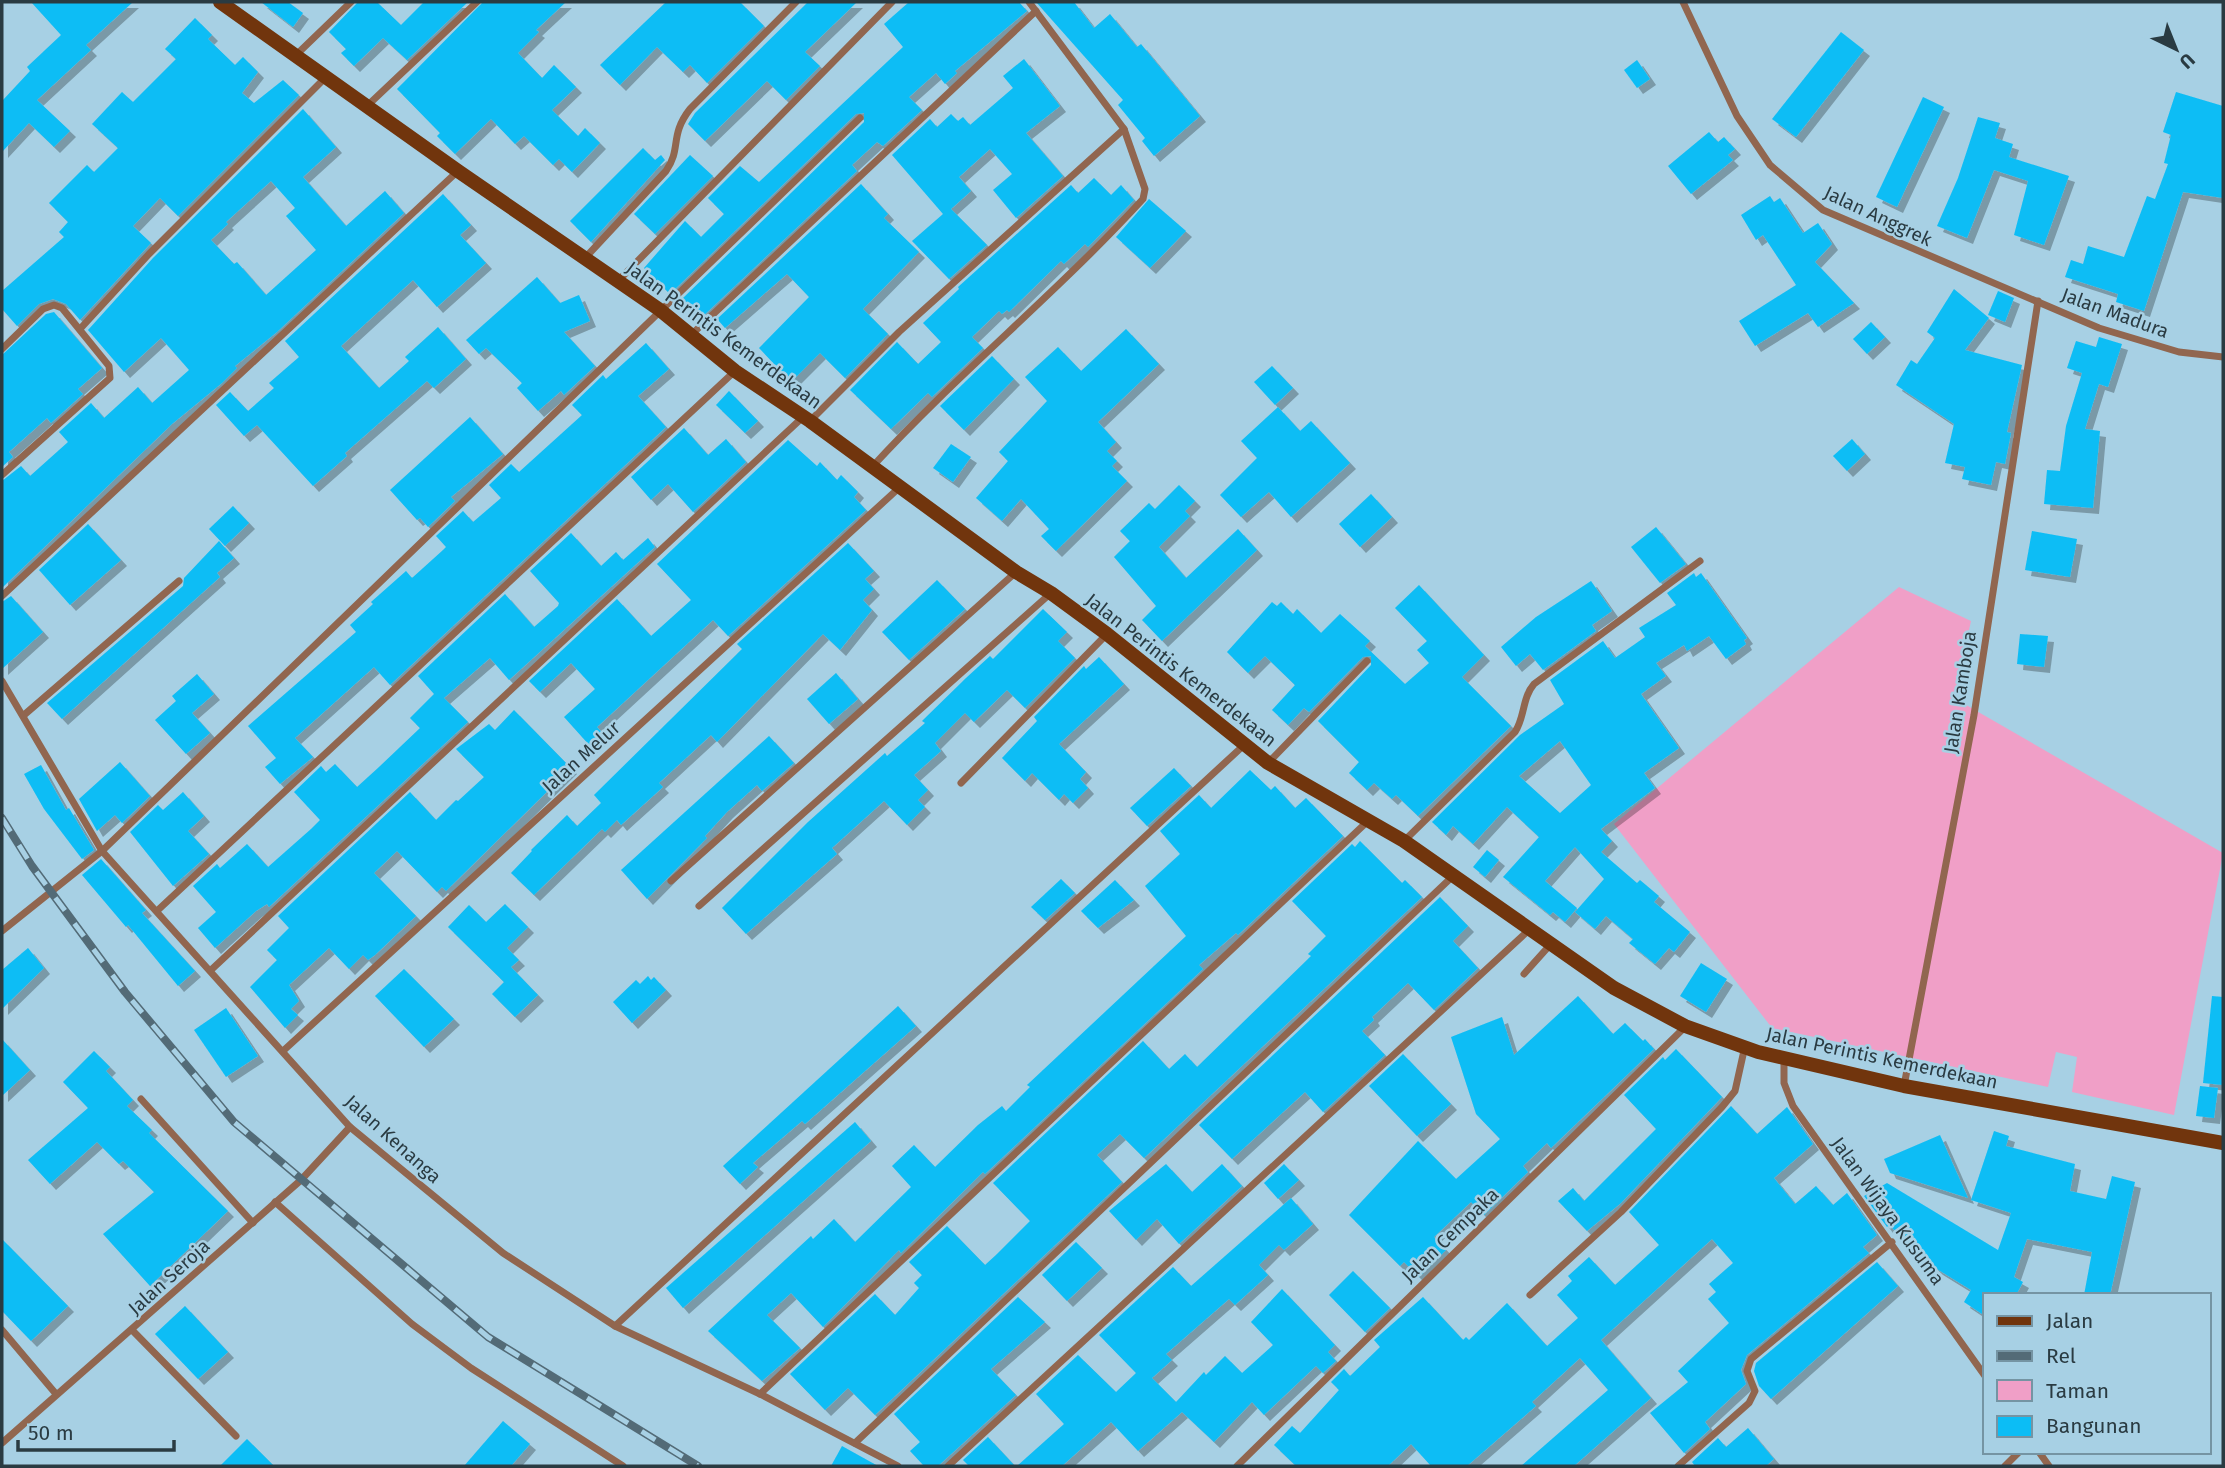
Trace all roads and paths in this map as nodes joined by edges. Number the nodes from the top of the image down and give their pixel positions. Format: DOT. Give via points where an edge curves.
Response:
graph roads {
  1 [pos="220,2"];
  2 [pos="351,2"];
  3 [pos="477,2"];
  4 [pos="796,2"];
  5 [pos="891,2"];
  6 [pos="1029,2"];
  7 [pos="1683,2"];
  8 [pos="1036,11"];
  9 [pos="295,57"];
  10 [pos="325,78"];
  11 [pos="366,107"];
  12 [pos="860,118"];
  13 [pos="1124,129"];
  14 [pos="458,171"];
  15 [pos="586,257"];
  16 [pos="617,282"];
  17 [pos="2038,301"];
  18 [pos="660,310"];
  19 [pos="80,329"];
  20 [pos="692,334"];
  21 [pos="2,349"];
  22 [pos="2223,357"];
  23 [pos="735,371"];
  24 [pos="806,419"];
  25 [pos="872,467"];
  26 [pos="2,475"];
  27 [pos="900,487"];
  28 [pos="1700,561"];
  29 [pos="1017,572"];
  30 [pos="179,581"];
  31 [pos="1052,593"];
  32 [pos="2,596"];
  33 [pos="1107,634"];
  34 [pos="1367,661"];
  35 [pos="2,681"];
  36 [pos="24,715"];
  37 [pos="1243,746"];
  38 [pos="1268,763"];
  39 [pos="961,783"];
  40 [pos="1369,820"];
  41 [pos="1404,841"];
  42 [pos="102,850"];
  43 [pos="1453,876"];
  44 [pos="671,881"];
  45 [pos="699,906"];
  46 [pos="158,910"];
  47 [pos="1529,930"];
  48 [pos="2,931"];
  49 [pos="1550,945"];
  50 [pos="211,970"];
  51 [pos="1524,974"];
  52 [pos="1685,1026"];
  53 [pos="1745,1046"];
  54 [pos="284,1051"];
  55 [pos="1784,1059"];
  56 [pos="1904,1086"];
  57 [pos="141,1098"];
  58 [pos="350,1127"];
  59 [pos="2223,1143"];
  60 [pos="275,1202"];
  61 [pos="253,1223"];
  62 [pos="1892,1242"];
  63 [pos="1530,1295"];
  64 [pos="615,1326"];
  65 [pos="2,1330"];
  66 [pos="133,1331"];
  67 [pos="1983,1373"];
  68 [pos="56,1394"];
  69 [pos="760,1394"];
  70 [pos="236,1436"];
  71 [pos="2,1443"];
  72 [pos="855,1443"];
  73 [pos="623,1466"];
  74 [pos="898,1466"];
  75 [pos="948,1466"];
  76 [pos="1237,1466"];
  77 [pos="1678,1466"];
  1 -- 9 [label="street, Jalan Perintis Kemerdekaan"];
  2 -- 9 [label="street"];
  3 -- 11 [label="street"];
  4 -- 15 [label="street" via="690,109 679,124 674,160"];
  5 -- 16 [label="street"];
  6 -- 8 [label="street"];
  7 -- 17 [label="street, Jalan Anggrek" via="1737,116 1770,165 1807,199 1904,247"];
  8 -- 13 [label="street"];
  8 -- 20 [label="street"];
  9 -- 10 [label="street, Jalan Perintis Kemerdekaan"];
  10 -- 11 [label="street, Jalan Perintis Kemerdekaan"];
  10 -- 19 [label="street"];
  11 -- 14 [label="street, Jalan Perintis Kemerdekaan"];
  12 -- 18 [label="street"];
  13 -- 24 [label="street"];
  13 -- 25 [label="street" via="1145,189 1143,200"];
  14 -- 15 [label="street, Jalan Perintis Kemerdekaan"];
  14 -- 32 [label="street"];
  15 -- 16 [label="street, Jalan Perintis Kemerdekaan"];
  16 -- 18 [label="street, Jalan Perintis Kemerdekaan"];
  17 -- 22 [label="street, Jalan Madura" via="2146,344"];
  17 -- 56 [label="street, Jalan Kamboja" via="1974,715"];
  18 -- 20 [label="street, Jalan Perintis Kemerdekaan"];
  18 -- 42 [label="street"];
  19 -- 21 [label="street" via="54,305 43,309"];
  19 -- 26 [label="street" via="109,366 110,377"];
  20 -- 23 [label="street, Jalan Perintis Kemerdekaan"];
  23 -- 24 [label="street, Jalan Perintis Kemerdekaan"];
  23 -- 46 [label="street"];
  24 -- 25 [label="street, Jalan Perintis Kemerdekaan"];
  24 -- 50 [label="street"];
  25 -- 27 [label="street, Jalan Perintis Kemerdekaan"];
  27 -- 29 [label="street, Jalan Perintis Kemerdekaan"];
  27 -- 54 [label="street, Jalan Melur"];
  28 -- 41 [label="street" via="1534,684 1515,732"];
  29 -- 31 [label="street, Jalan Perintis Kemerdekaan"];
  29 -- 44 [label="street"];
  30 -- 36 [label="street"];
  31 -- 33 [label="street, Jalan Perintis Kemerdekaan"];
  31 -- 45 [label="street"];
  33 -- 37 [label="street, Jalan Perintis Kemerdekaan"];
  33 -- 39 [label="street"];
  34 -- 38 [label="street"];
  35 -- 36 [label="street, Jalan Kenanga"];
  36 -- 42 [label="street, Jalan Kenanga"];
  37 -- 38 [label="street, Jalan Perintis Kemerdekaan"];
  37 -- 64 [label="street"];
  38 -- 40 [label="street, Jalan Perintis Kemerdekaan"];
  40 -- 41 [label="street, Jalan Perintis Kemerdekaan"];
  40 -- 69 [label="street"];
  41 -- 43 [label="street, Jalan Perintis Kemerdekaan"];
  42 -- 46 [label="street, Jalan Kenanga"];
  42 -- 48 [label="street"];
  43 -- 47 [label="street, Jalan Perintis Kemerdekaan"];
  43 -- 72 [label="street"];
  46 -- 50 [label="street, Jalan Kenanga"];
  47 -- 49 [label="street, Jalan Perintis Kemerdekaan"];
  47 -- 75 [label="street"];
  49 -- 51 [label="street"];
  49 -- 52 [label="street, Jalan Perintis Kemerdekaan" via="1614,988"];
  50 -- 54 [label="street, Jalan Kenanga"];
  52 -- 53 [label="street, Jalan Perintis Kemerdekaan"];
  52 -- 76 [label="street, Jalan Cempaka"];
  53 -- 55 [label="street, Jalan Perintis Kemerdekaan"];
  53 -- 63 [label="street" via="1735,1091 1722,1107 1621,1212"];
  54 -- 58 [label="street, Jalan Kenanga"];
  55 -- 56 [label="street, Jalan Perintis Kemerdekaan"];
  55 -- 62 [label="street, Jalan Wijaya Kusuma" via="1784,1083 1793,1106"];
  56 -- 59 [label="street, Jalan Perintis Kemerdekaan"];
  57 -- 61 [label="street"];
  58 -- 60 [label="street, Jalan Seroja"];
  58 -- 64 [label="street, Jalan Kenanga" via="503,1253"];
  60 -- 61 [label="street, Jalan Seroja"];
  60 -- 73 [label="street" via="412,1324 471,1368"];
  61 -- 66 [label="street, Jalan Seroja"];
  62 -- 67 [label="street, Jalan Wijaya Kusuma"];
  62 -- 77 [label="street" via="1751,1359 1747,1371 1753,1398"];
  64 -- 69 [label="street, Jalan Kenanga"];
  65 -- 68 [label="street"];
  66 -- 68 [label="street, Jalan Seroja"];
  66 -- 70 [label="street"];
  68 -- 71 [label="street, Jalan Seroja"];
  69 -- 72 [label="street, Jalan Kenanga"];
  72 -- 74 [label="street, Jalan Kenanga"];
}
